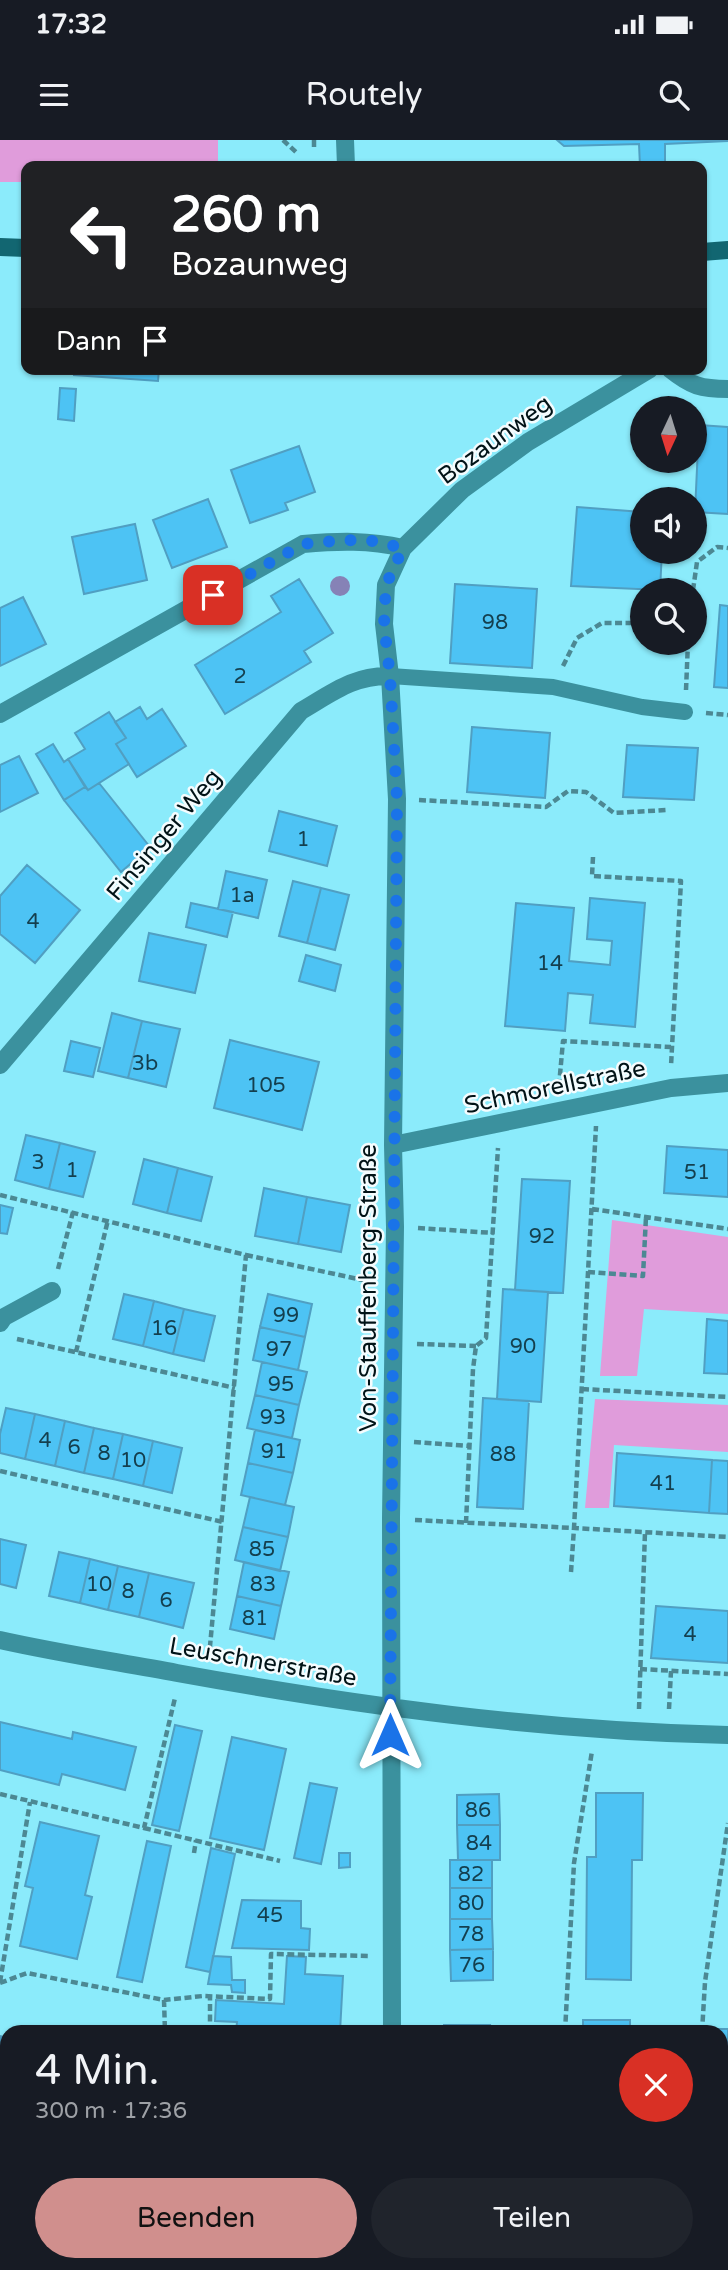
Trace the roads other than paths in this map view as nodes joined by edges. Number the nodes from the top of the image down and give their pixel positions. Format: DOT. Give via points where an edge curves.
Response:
graph roads {
  1 [pos="345,140"];
  2 [pos="346,161"];
  3 [pos="0,247"];
  4 [pos="21,248"];
  5 [pos="728,250"];
  6 [pos="707,252"];
  7 [pos="640,375"];
  8 [pos="677,375"];
  9 [pos="728,389"];
  10 [pos="403,548"];
  11 [pos="390,676"];
  12 [pos="685,712"];
  13 [pos="0,714"];
  14 [pos="0,1065"];
  15 [pos="728,1083"];
  16 [pos="393,1145"];
  17 [pos="52,1291"];
  18 [pos="0,1323"];
  19 [pos="0,1640"];
  20 [pos="390,1709"];
  21 [pos="728,1735"];
  22 [pos="392,2025"];
  1 -- 2 [label="street"];
  3 -- 4 [label="main road"];
  5 -- 6 [label="main road"];
  7 -- 10 [label="street, Bozaunweg" via="528,442 461,490"];
  8 -- 9 [label="street" via="705,389"];
  10 -- 11 [label="street, Von-Stauffenberg-Straße" via="386,585 384,624"];
  10 -- 13 [label="street" via="374,541 303,544"];
  11 -- 12 [label="lane" via="552,687"];
  11 -- 14 [label="street, Finsinger Weg" via="354,680 301,711"];
  11 -- 16 [label="street, Von-Stauffenberg-Straße" via="397,799"];
  15 -- 16 [label="street, Schmorellstraße" via="671,1088"];
  16 -- 20 [label="street, Von-Stauffenberg-Straße"];
  17 -- 18 [label="street"];
  19 -- 20 [label="street, Leuschnerstraße"];
  20 -- 21 [label="street, Leuschnerstraße" via="638,1733"];
  20 -- 22 [label="street, Von-Stauffenberg-Straße"];
}
